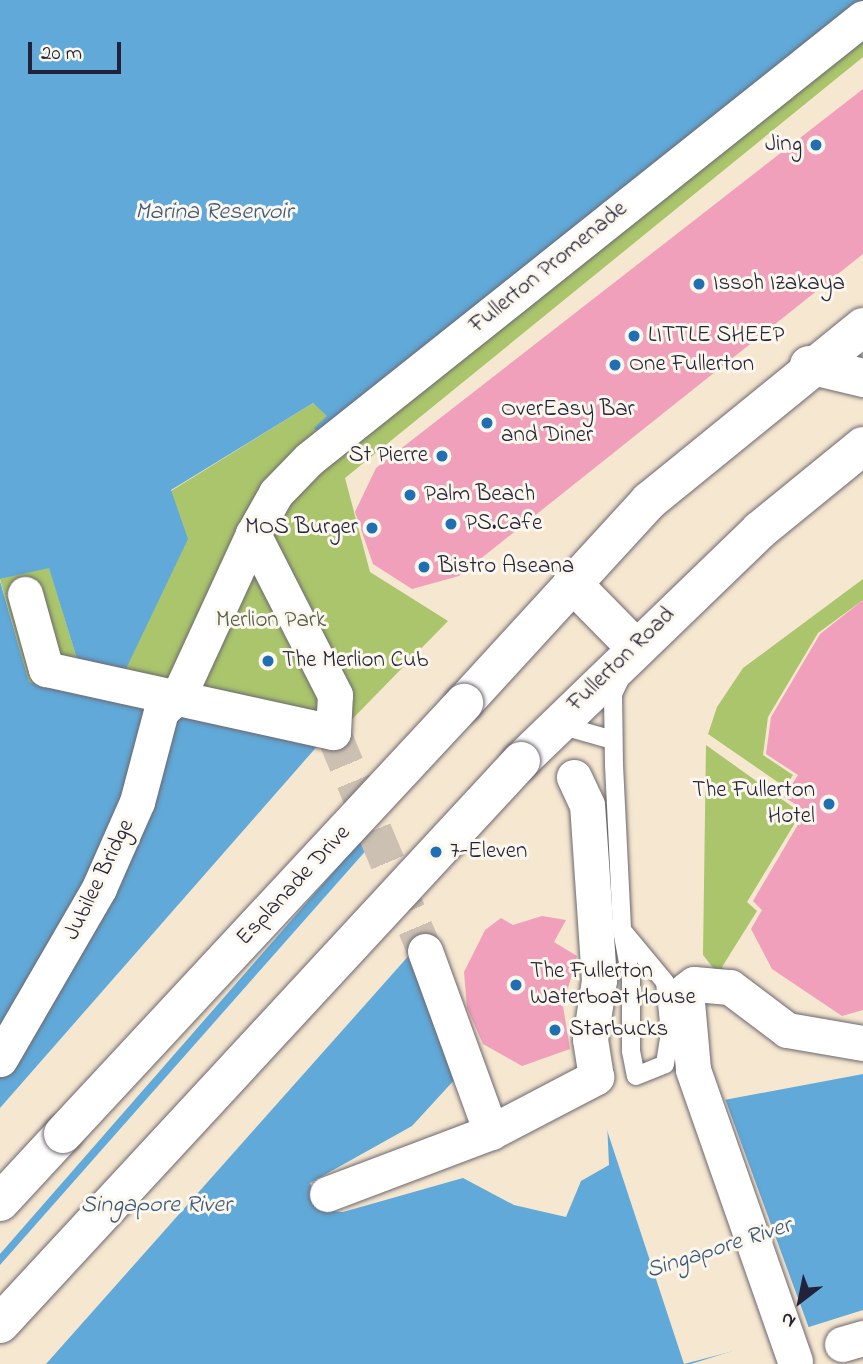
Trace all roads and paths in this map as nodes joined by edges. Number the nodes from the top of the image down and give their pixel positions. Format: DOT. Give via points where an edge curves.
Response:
graph roads {
  1 [pos="863,18"];
  2 [pos="863,327"];
  3 [pos="809,365"];
  4 [pos="863,378"];
  5 [pos="863,446"];
  6 [pos="253,534"];
  7 [pos="579,576"];
  8 [pos="25,594"];
  9 [pos="635,647"];
  10 [pos="170,703"];
  11 [pos="555,725"];
  12 [pos="613,740"];
  13 [pos="574,777"];
  14 [pos="622,930"];
  15 [pos="425,951"];
  16 [pos="863,1042"];
  17 [pos="0,1059"];
  18 [pos="491,1132"];
  19 [pos="327,1194"];
  20 [pos="0,1202"];
  21 [pos="0,1324"];
  22 [pos="795,1362"];
  1 -- 6 [label="street, Fullerton Promenade" via="309,459 276,493"];
  2 -- 3 [label="highway"];
  3 -- 4 [label="highway"];
  3 -- 7 [label="highway" via="649,501"];
  5 -- 9 [label="highway, Fullerton Road"];
  6 -- 10 [label="street, Fullerton Promenade"];
  6 -- 10 [label="street" via="335,695 333,732"];
  7 -- 9 [label="highway"];
  7 -- 20 [label="highway, Esplanade Drive, bridge"];
  8 -- 10 [label="street" via="46,669"];
  9 -- 11 [label="highway, Fullerton Road"];
  9 -- 12 [label="lane" via="613,694"];
  10 -- 17 [label="street, Jubilee Bridge" via="137,802 99,888"];
  11 -- 12 [label="lane, Fullerton Road"];
  11 -- 21 [label="highway, bridge"];
  12 -- 14 [label="lane"];
  13 -- 18 [label="street" via="587,805 599,980 590,1039 596,1077"];
  14 -- 14 [label="lane" via="636,1076 665,1064 670,1033 666,982"];
  15 -- 18 [label="street"];
  16 -- 22 [label="street" via="787,1030 730,987 712,982 686,990 693,1069"];
  18 -- 19 [label="street"];
}
